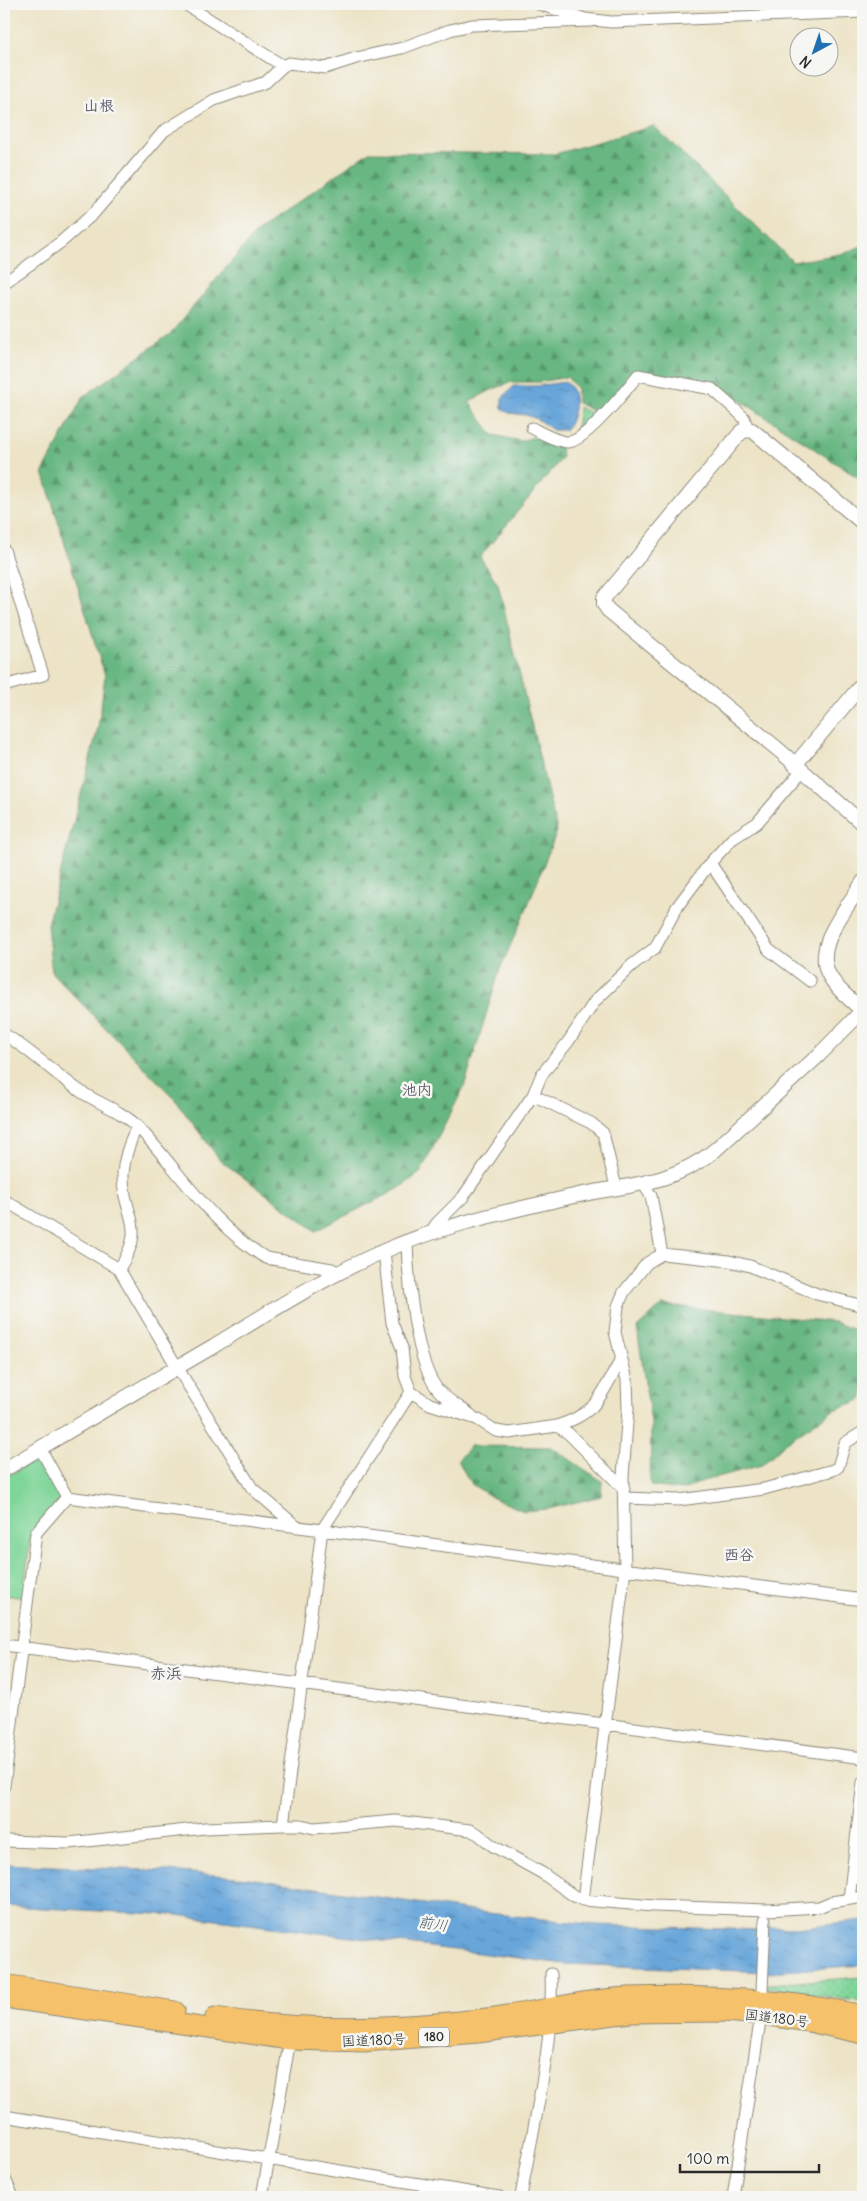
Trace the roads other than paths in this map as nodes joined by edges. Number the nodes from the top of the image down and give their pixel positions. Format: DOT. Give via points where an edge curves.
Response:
graph roads {
  1 [pos="185,4"];
  2 [pos="539,4"];
  3 [pos="863,12"];
  4 [pos="591,21"];
  5 [pos="283,66"];
  6 [pos="4,284"];
  7 [pos="532,428"];
  8 [pos="748,429"];
  9 [pos="863,523"];
  10 [pos="4,550"];
  11 [pos="863,683"];
  12 [pos="4,686"];
  13 [pos="798,768"];
  14 [pos="863,824"];
  15 [pos="710,863"];
  16 [pos="863,882"];
  17 [pos="810,981"];
  18 [pos="863,1010"];
  19 [pos="4,1034"];
  20 [pos="533,1095"];
  21 [pos="137,1126"];
  22 [pos="643,1183"];
  23 [pos="616,1187"];
  24 [pos="4,1200"];
  25 [pos="430,1233"];
  26 [pos="407,1242"];
  27 [pos="384,1251"];
  28 [pos="662,1254"];
  29 [pos="119,1269"];
  30 [pos="339,1274"];
  31 [pos="863,1306"];
  32 [pos="621,1360"];
  33 [pos="177,1368"];
  34 [pos="411,1392"];
  35 [pos="477,1419"];
  36 [pos="557,1426"];
  37 [pos="863,1432"];
  38 [pos="40,1448"];
  39 [pos="4,1470"];
  40 [pos="624,1494"];
  41 [pos="67,1497"];
  42 [pos="297,1527"];
  43 [pos="322,1530"];
  44 [pos="625,1569"];
  45 [pos="863,1600"];
  46 [pos="4,1644"];
  47 [pos="21,1647"];
  48 [pos="301,1684"];
  49 [pos="606,1723"];
  50 [pos="863,1758"];
  51 [pos="863,1782"];
  52 [pos="4,1786"];
  53 [pos="283,1824"];
  54 [pos="4,1842"];
  55 [pos="863,1897"];
  56 [pos="849,1899"];
  57 [pos="583,1900"];
  58 [pos="765,1922"];
  59 [pos="551,1974"];
  60 [pos="4,1984"];
  61 [pos="4,1998"];
  62 [pos="762,2007"];
  63 [pos="863,2014"];
  64 [pos="550,2015"];
  65 [pos="291,2033"];
  66 [pos="863,2034"];
  67 [pos="4,2116"];
  68 [pos="268,2159"];
  69 [pos="4,2177"];
  70 [pos="13,2197"];
  71 [pos="262,2197"];
  72 [pos="499,2197"];
  73 [pos="521,2197"];
  74 [pos="733,2197"];
  1 -- 5 [label="street"];
  2 -- 4 [label="street"];
  3 -- 4 [label="street"];
  4 -- 5 [label="street" via="472,25 325,68 289,63"];
  5 -- 6 [label="street" via="266,82 214,100 169,127 94,213"];
  7 -- 8 [label="street" via="567,442 573,441 594,425 638,375 712,389 744,418"];
  8 -- 9 [label="street"];
  8 -- 13 [label="street" via="736,437 613,585 604,598 604,604"];
  10 -- 12 [label="street" via="43,675"];
  11 -- 13 [label="street"];
  13 -- 14 [label="street"];
  13 -- 15 [label="street" via="757,823 732,840"];
  15 -- 17 [label="street" via="769,950"];
  15 -- 20 [label="street" via="677,907 656,948 632,965 595,1001 542,1074"];
  16 -- 18 [label="street" via="827,941 824,954 829,975"];
  18 -- 22 [label="street" via="700,1163 668,1177"];
  19 -- 21 [label="street" via="78,1090"];
  20 -- 23 [label="street" via="602,1132"];
  20 -- 25 [label="street" via="464,1197"];
  21 -- 29 [label="street" via="129,1143 123,1174 134,1240"];
  21 -- 30 [label="street" via="221,1224 257,1252 266,1258 332,1269"];
  22 -- 23 [label="street"];
  22 -- 28 [label="street" via="650,1196"];
  23 -- 25 [label="street" via="494,1214"];
  24 -- 29 [label="street"];
  25 -- 26 [label="street"];
  26 -- 27 [label="street"];
  26 -- 35 [label="street" via="413,1314 431,1379 439,1392"];
  27 -- 30 [label="street"];
  27 -- 34 [label="street" via="392,1323 402,1348 405,1376"];
  28 -- 31 [label="street" via="729,1261 782,1278 817,1294"];
  28 -- 32 [label="street" via="633,1279 618,1306 615,1332"];
  29 -- 33 [label="street"];
  30 -- 33 [label="street"];
  32 -- 36 [label="street" via="589,1412"];
  32 -- 40 [label="street" via="627,1380 628,1409"];
  33 -- 38 [label="street"];
  33 -- 42 [label="street" via="252,1488"];
  34 -- 35 [label="street" via="430,1404"];
  34 -- 43 [label="street"];
  35 -- 36 [label="street" via="496,1431 508,1433"];
  36 -- 40 [label="street" via="568,1433"];
  37 -- 40 [label="street" via="845,1443 838,1467 764,1489 679,1500"];
  38 -- 39 [label="street"];
  38 -- 41 [label="street"];
  40 -- 44 [label="street"];
  41 -- 42 [label="street"];
  41 -- 47 [label="street" via="36,1533"];
  42 -- 43 [label="street"];
  43 -- 44 [label="street"];
  43 -- 48 [label="street"];
  44 -- 45 [label="street"];
  44 -- 49 [label="street"];
  46 -- 47 [label="street"];
  47 -- 48 [label="street"];
  47 -- 52 [label="street"];
  48 -- 49 [label="street"];
  48 -- 53 [label="street"];
  49 -- 50 [label="street"];
  49 -- 57 [label="street"];
  51 -- 56 [label="street"];
  53 -- 54 [label="street" via="205,1828 69,1843"];
  53 -- 57 [label="street" via="314,1828 396,1821 470,1830"];
  55 -- 56 [label="street"];
  56 -- 57 [label="street" via="819,1907 766,1910"];
  58 -- 62 [label="street"];
  59 -- 64 [label="street"];
  60 -- 65 [label="highway, 国道180号 / 180" via="220,2018"];
  61 -- 65 [label="highway, 国道180号 / 180" via="215,2030"];
  62 -- 63 [label="highway, 国道180号 / 180"];
  62 -- 64 [label="highway, 国道180号 / 180" via="724,2012"];
  62 -- 66 [label="highway, 国道180号 / 180"];
  62 -- 74 [label="street"];
  64 -- 65 [label="highway, 国道180号 / 180" via="478,2033 365,2042"];
  64 -- 73 [label="street"];
  65 -- 68 [label="street"];
  67 -- 68 [label="street"];
  68 -- 71 [label="street"];
  68 -- 72 [label="street"];
  69 -- 70 [label="street"];
}
